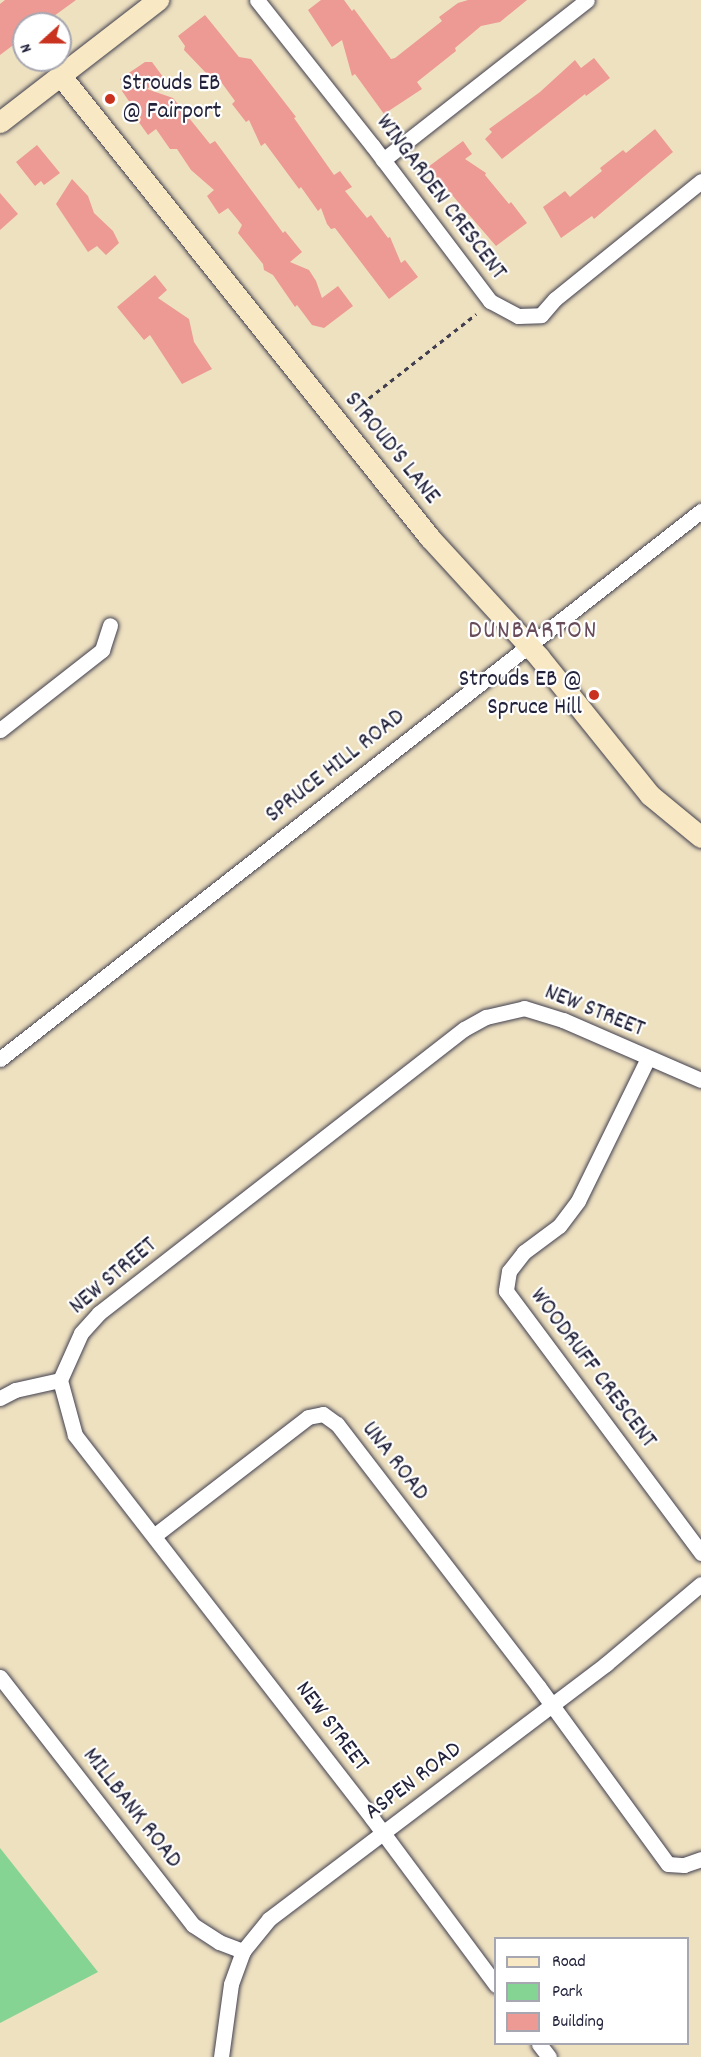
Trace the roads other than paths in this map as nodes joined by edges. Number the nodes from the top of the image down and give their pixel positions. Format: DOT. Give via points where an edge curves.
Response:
graph roads {
  1 [pos="158,0"];
  2 [pos="257,0"];
  3 [pos="587,0"];
  4 [pos="60,75"];
  5 [pos="0,122"];
  6 [pos="383,160"];
  7 [pos="701,181"];
  8 [pos="701,512"];
  9 [pos="110,625"];
  10 [pos="528,647"];
  11 [pos="0,730"];
  12 [pos="701,837"];
  13 [pos="648,1058"];
  14 [pos="0,1059"];
  15 [pos="701,1080"];
  16 [pos="60,1380"];
  17 [pos="0,1398"];
  18 [pos="155,1535"];
  19 [pos="701,1553"];
  20 [pos="701,1584"];
  21 [pos="0,1677"];
  22 [pos="553,1706"];
  23 [pos="383,1833"];
  24 [pos="701,1859"];
  25 [pos="243,1951"];
  26 [pos="494,1984"];
  27 [pos="221,2057"];
  1 -- 4 [label="street"];
  2 -- 6 [label="street, WINGARDEN CRESCENT"];
  3 -- 6 [label="street"];
  4 -- 5 [label="street"];
  4 -- 10 [label="street, STROUD'S LANE" via="430,538"];
  6 -- 7 [label="street, WINGARDEN CRESCENT" via="490,301 518,316 541,315 555,299"];
  8 -- 10 [label="street, SPRUCE HILL ROAD"];
  9 -- 11 [label="street" via="102,650"];
  10 -- 12 [label="street, STROUD'S LANE" via="650,795"];
  10 -- 14 [label="street, SPRUCE HILL ROAD"];
  13 -- 15 [label="street, NEW STREET"];
  13 -- 16 [label="street, NEW STREET" via="564,1020 524,1008 486,1017 471,1025 99,1313 81,1333"];
  13 -- 19 [label="street, WOODRUFF CRESCENT" via="578,1201 559,1226 524,1252 509,1271 506,1291"];
  16 -- 17 [label="street" via="15,1390"];
  16 -- 18 [label="street, NEW STREET" via="75,1435"];
  18 -- 22 [label="street, UNA ROAD" via="308,1417 322,1414 337,1424"];
  18 -- 23 [label="street, NEW STREET"];
  20 -- 22 [label="street, ASPEN ROAD"];
  21 -- 25 [label="street, MILLBANK ROAD" via="193,1925 219,1942"];
  22 -- 23 [label="street, ASPEN ROAD"];
  22 -- 24 [label="street, UNA ROAD" via="668,1864"];
  23 -- 25 [label="street, ASPEN ROAD" via="269,1919"];
  23 -- 26 [label="street, NEW STREET"];
  25 -- 27 [label="street, ASPEN ROAD" via="231,1984"];
}
